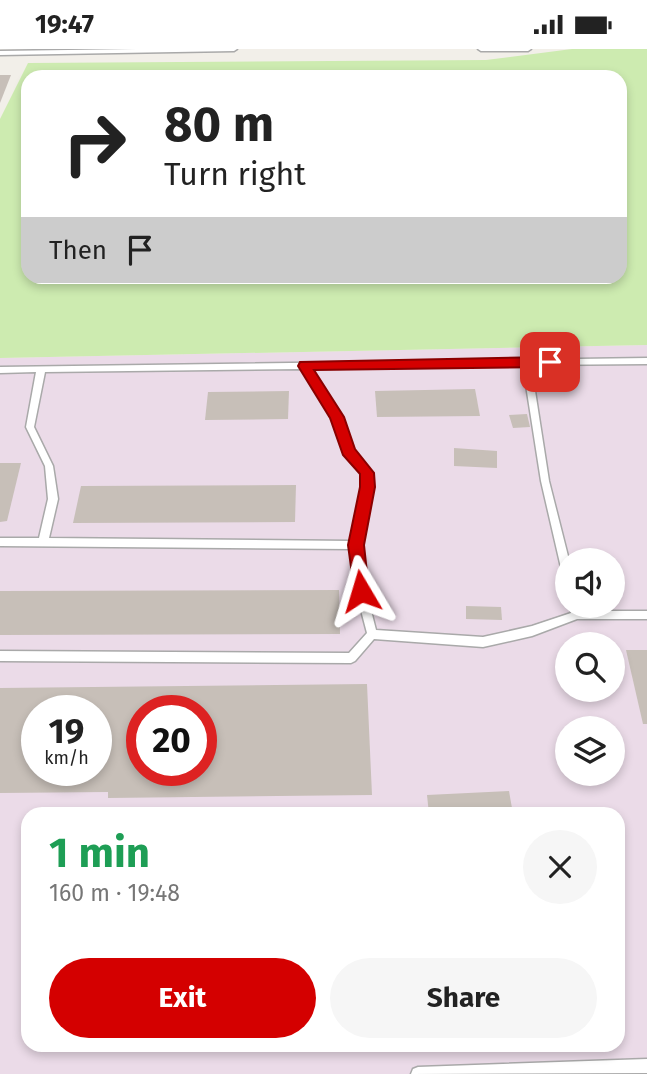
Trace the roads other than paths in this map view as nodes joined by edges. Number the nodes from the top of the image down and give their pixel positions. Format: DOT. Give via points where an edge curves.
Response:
graph roads {
  1 [pos="234,49"];
  2 [pos="481,49"];
  3 [pos="528,49"];
  4 [pos="0,53"];
  5 [pos="647,361"];
  6 [pos="526,362"];
  7 [pos="304,366"];
  8 [pos="0,370"];
  9 [pos="40,370"];
  10 [pos="0,542"];
  11 [pos="43,542"];
  12 [pos="356,545"];
  13 [pos="561,548"];
  14 [pos="625,613"];
  15 [pos="647,615"];
  16 [pos="559,618"];
  17 [pos="372,634"];
  18 [pos="0,656"];
  19 [pos="647,1066"];
  20 [pos="416,1074"];
  1 -- 4 [label="lane"];
  2 -- 3 [label="lane"];
  5 -- 6 [label="lane"];
  6 -- 7 [label="lane"];
  6 -- 13 [label="lane"];
  7 -- 9 [label="lane"];
  7 -- 12 [label="lane" via="337,417 349,451 367,473"];
  8 -- 9 [label="lane"];
  9 -- 11 [label="lane" via="30,427 49,466 53,499"];
  10 -- 11 [label="lane"];
  11 -- 12 [label="lane"];
  12 -- 17 [label="lane"];
  14 -- 15 [label="lane"];
  16 -- 17 [label="lane" via="532,631 484,642"];
  17 -- 18 [label="lane" via="351,658"];
  19 -- 20 [label="lane"];
}
